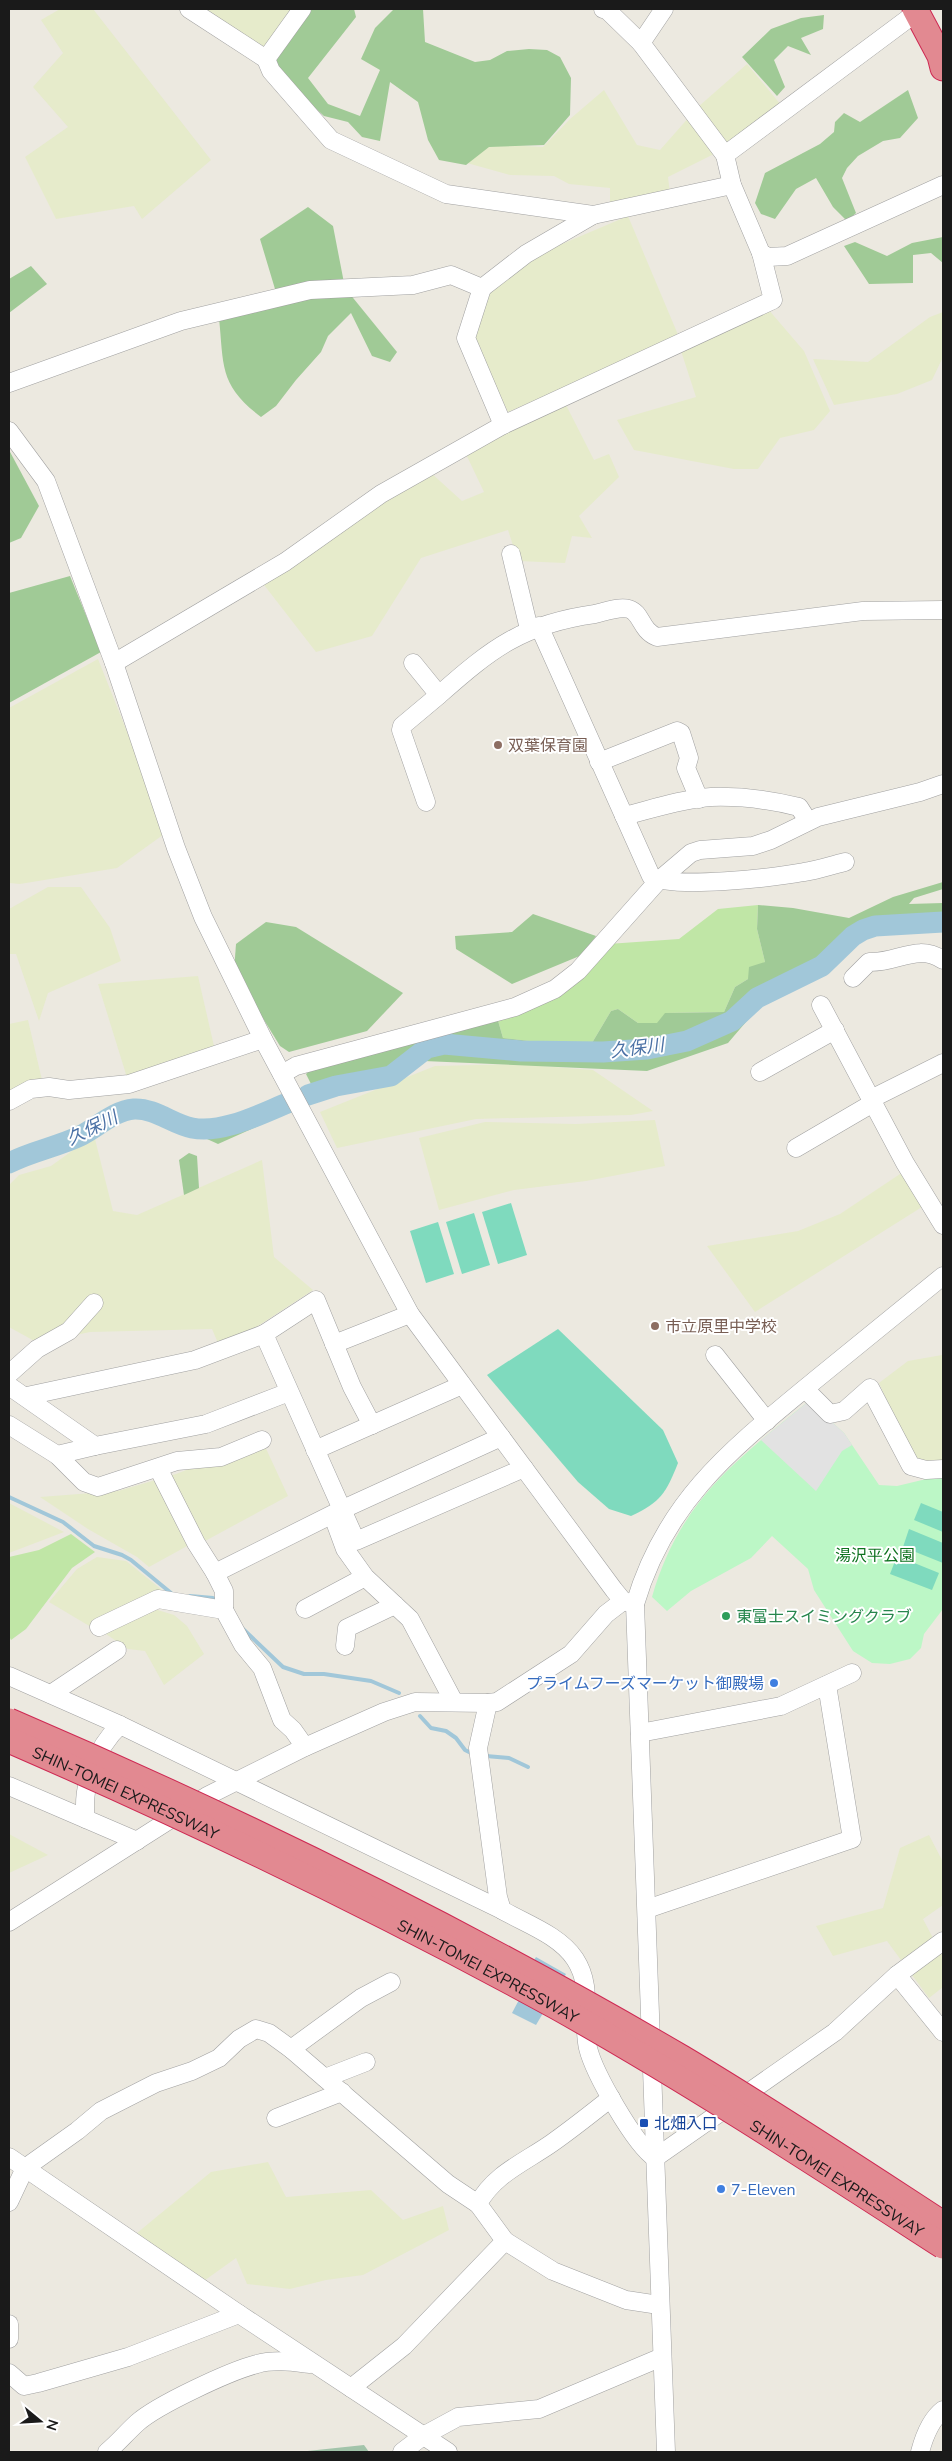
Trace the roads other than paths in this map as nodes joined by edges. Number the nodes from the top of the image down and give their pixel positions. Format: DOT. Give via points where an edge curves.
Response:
graph roads {
  1 [pos="189,9"];
  2 [pos="302,9"];
  3 [pos="603,9"];
  4 [pos="664,9"];
  5 [pos="916,10"];
  6 [pos="641,44"];
  7 [pos="266,59"];
  8 [pos="943,68"];
  9 [pos="725,156"];
  10 [pos="732,184"];
  11 [pos="943,185"];
  12 [pos="593,215"];
  13 [pos="761,253"];
  14 [pos="482,288"];
  15 [pos="9,382"];
  16 [pos="503,425"];
  17 [pos="9,431"];
  18 [pos="511,554"];
  19 [pos="943,610"];
  20 [pos="534,628"];
  21 [pos="114,663"];
  22 [pos="412,663"];
  23 [pos="439,695"];
  24 [pos="599,762"];
  25 [pos="943,784"];
  26 [pos="699,799"];
  27 [pos="426,802"];
  28 [pos="624,816"];
  29 [pos="808,821"];
  30 [pos="845,862"];
  31 [pos="658,881"];
  32 [pos="943,960"];
  33 [pos="853,978"];
  34 [pos="821,1005"];
  35 [pos="835,1030"];
  36 [pos="263,1038"];
  37 [pos="943,1063"];
  38 [pos="760,1072"];
  39 [pos="282,1074"];
  40 [pos="9,1101"];
  41 [pos="872,1101"];
  42 [pos="796,1148"];
  43 [pos="943,1224"];
  44 [pos="943,1276"];
  45 [pos="94,1303"];
  46 [pos="410,1314"];
  47 [pos="264,1334"];
  48 [pos="334,1344"];
  49 [pos="715,1355"];
  50 [pos="9,1374"];
  51 [pos="462,1385"];
  52 [pos="9,1386"];
  53 [pos="805,1389"];
  54 [pos="289,1392"];
  55 [pos="27,1396"];
  56 [pos="767,1420"];
  57 [pos="9,1425"];
  58 [pos="372,1426"];
  59 [pos="501,1437"];
  60 [pos="262,1440"];
  61 [pos="95,1446"];
  62 [pos="315,1450"];
  63 [pos="57,1455"];
  64 [pos="158,1468"];
  65 [pos="524,1468"];
  66 [pos="943,1469"];
  67 [pos="336,1512"];
  68 [pos="215,1573"];
  69 [pos="365,1577"];
  70 [pos="629,1603"];
  71 [pos="395,1605"];
  72 [pos="305,1609"];
  73 [pos="224,1610"];
  74 [pos="99,1627"];
  75 [pos="345,1646"];
  76 [pos="117,1650"];
  77 [pos="852,1673"];
  78 [pos="9,1676"];
  79 [pos="827,1685"];
  80 [pos="51,1694"];
  81 [pos="454,1702"];
  82 [pos="488,1703"];
  83 [pos="9,1721"];
  84 [pos="120,1725"];
  85 [pos="640,1733"];
  86 [pos="9,1740"];
  87 [pos="305,1747"];
  88 [pos="237,1781"];
  89 [pos="9,1786"];
  90 [pos="86,1819"];
  91 [pos="137,1841"];
  92 [pos="502,1910"];
  93 [pos="647,1910"];
  94 [pos="9,1922"];
  95 [pos="943,1941"];
  96 [pos="897,1975"];
  97 [pos="391,1982"];
  98 [pos="943,2032"];
  99 [pos="290,2049"];
  100 [pos="366,2062"];
  101 [pos="325,2078"];
  102 [pos="342,2092"];
  103 [pos="611,2098"];
  104 [pos="276,2118"];
  105 [pos="9,2157"];
  106 [pos="655,2158"];
  107 [pos="25,2168"];
  108 [pos="9,2202"];
  109 [pos="478,2204"];
  110 [pos="943,2224"];
  111 [pos="505,2241"];
  112 [pos="943,2246"];
  113 [pos="660,2305"];
  114 [pos="239,2314"];
  115 [pos="9,2324"];
  116 [pos="9,2339"];
  117 [pos="662,2357"];
  118 [pos="313,2364"];
  119 [pos="9,2373"];
  120 [pos="351,2388"];
  121 [pos="943,2410"];
  122 [pos="423,2436"];
  123 [pos="107,2452"];
  124 [pos="402,2452"];
  125 [pos="448,2452"];
  126 [pos="666,2452"];
  127 [pos="920,2452"];
  1 -- 7 [label="street"];
  2 -- 7 [label="street"];
  3 -- 6 [label="street"];
  4 -- 6 [label="street"];
  5 -- 8 [label="highway"];
  5 -- 9 [label="street"];
  6 -- 9 [label="street"];
  7 -- 12 [label="street" via="271,71 331,140 446,194"];
  9 -- 10 [label="street"];
  10 -- 12 [label="street"];
  10 -- 13 [label="street"];
  11 -- 13 [label="street" via="787,256 768,257"];
  12 -- 14 [label="street" via="526,254"];
  13 -- 16 [label="street" via="773,300"];
  14 -- 15 [label="street" via="451,274 413,285 310,290 181,321"];
  14 -- 16 [label="street" via="466,338"];
  16 -- 21 [label="street" via="381,494 285,562"];
  17 -- 21 [label="street" via="46,482"];
  18 -- 20 [label="street"];
  19 -- 20 [label="street" via="863,611 657,637 646,632 636,614 626,608"];
  20 -- 23 [label="street" via="488,653"];
  20 -- 24 [label="street"];
  21 -- 36 [label="street" via="176,848 203,917"];
  22 -- 23 [label="street"];
  23 -- 27 [label="street" via="401,730"];
  24 -- 26 [label="street" via="677,731 682,733 689,758 686,768"];
  24 -- 28 [label="street"];
  25 -- 29 [label="street"];
  26 -- 28 [label="street"];
  26 -- 29 [label="street" via="722,797 778,802 799,807"];
  28 -- 31 [label="street" via="651,876"];
  29 -- 31 [label="street" via="753,846 691,853"];
  30 -- 31 [label="street" via="804,872 713,881"];
  31 -- 39 [label="street" via="578,971 555,989 515,1007 296,1066"];
  32 -- 33 [label="street" via="920,952 882,962 868,962"];
  34 -- 35 [label="street"];
  35 -- 38 [label="street"];
  35 -- 41 [label="street"];
  36 -- 39 [label="street"];
  36 -- 40 [label="street" via="129,1084 69,1090 31,1089"];
  37 -- 41 [label="street"];
  39 -- 46 [label="street"];
  41 -- 42 [label="street"];
  41 -- 43 [label="street"];
  44 -- 53 [label="street"];
  45 -- 50 [label="street" via="69,1332 37,1349"];
  46 -- 48 [label="street"];
  46 -- 51 [label="street"];
  47 -- 48 [label="street" via="316,1300"];
  47 -- 54 [label="street"];
  47 -- 55 [label="street" via="195,1360"];
  48 -- 58 [label="street"];
  49 -- 56 [label="street"];
  51 -- 58 [label="street"];
  51 -- 59 [label="street"];
  52 -- 55 [label="street"];
  53 -- 56 [label="street"];
  53 -- 66 [label="street" via="830,1414 844,1411 870,1388 911,1466 926,1470"];
  54 -- 61 [label="street" via="206,1424"];
  54 -- 62 [label="street"];
  55 -- 61 [label="street"];
  56 -- 70 [label="street" via="714,1467 680,1508"];
  57 -- 63 [label="street"];
  58 -- 62 [label="street"];
  59 -- 65 [label="street"];
  59 -- 67 [label="street"];
  60 -- 64 [label="street" via="222,1457 177,1461"];
  61 -- 63 [label="street"];
  62 -- 67 [label="street"];
  63 -- 64 [label="street" via="84,1482 98,1487"];
  64 -- 68 [label="street"];
  65 -- 67 [label="street" via="356,1540"];
  65 -- 70 [label="street"];
  67 -- 68 [label="street"];
  67 -- 69 [label="street" via="345,1549"];
  68 -- 73 [label="street" via="224,1591"];
  69 -- 71 [label="street"];
  69 -- 72 [label="street"];
  70 -- 82 [label="street" via="606,1614 571,1654 497,1702"];
  70 -- 85 [label="street"];
  71 -- 75 [label="street" via="347,1628"];
  71 -- 81 [label="street" via="410,1619"];
  73 -- 74 [label="street" via="158,1598"];
  73 -- 87 [label="street" via="243,1645 262,1668 282,1720"];
  76 -- 80 [label="street"];
  77 -- 79 [label="street"];
  78 -- 80 [label="street"];
  79 -- 85 [label="street" via="781,1706"];
  79 -- 93 [label="street" via="852,1839"];
  80 -- 84 [label="street"];
  81 -- 82 [label="street"];
  81 -- 87 [label="street" via="415,1702 399,1706"];
  82 -- 92 [label="street" via="478,1748"];
  83 -- 110 [label="highway, SHIN-TOMEI EXPRESSWAY, bridge" via="283,1844 534,1974 700,2070"];
  84 -- 88 [label="street"];
  84 -- 90 [label="street" via="107,1740 88,1779 84,1798"];
  85 -- 93 [label="street"];
  86 -- 112 [label="highway, SHIN-TOMEI EXPRESSWAY, bridge" via="117,1787 406,1926 559,2009 774,2137"];
  87 -- 88 [label="street"];
  88 -- 91 [label="street" via="207,1796"];
  88 -- 92 [label="street"];
  89 -- 90 [label="street"];
  90 -- 91 [label="street"];
  91 -- 94 [label="street"];
  92 -- 103 [label="street" via="562,1945 581,1969 586,1990 588,2049"];
  93 -- 106 [label="street"];
  95 -- 96 [label="street"];
  96 -- 98 [label="street"];
  96 -- 106 [label="street" via="835,2032"];
  97 -- 99 [label="street" via="360,1998"];
  99 -- 101 [label="street"];
  99 -- 107 [label="street" via="269,2033 256,2030 239,2039 219,2058 156,2083 101,2111"];
  100 -- 101 [label="street"];
  101 -- 102 [label="street"];
  102 -- 104 [label="street"];
  102 -- 109 [label="street" via="448,2184"];
  103 -- 106 [label="street" via="646,2152"];
  103 -- 109 [label="street" via="552,2143 503,2174 486,2189"];
  105 -- 107 [label="street"];
  106 -- 113 [label="street"];
  107 -- 108 [label="street"];
  107 -- 114 [label="street"];
  109 -- 111 [label="street"];
  111 -- 113 [label="street" via="553,2271 626,2300"];
  111 -- 120 [label="street" via="404,2346"];
  113 -- 117 [label="street"];
  114 -- 118 [label="street"];
  114 -- 119 [label="street" via="128,2357 38,2383 24,2386"];
  115 -- 116 [label="street"];
  117 -- 122 [label="street" via="539,2409 458,2417"];
  117 -- 126 [label="street"];
  118 -- 120 [label="street"];
  118 -- 123 [label="street" via="258,2363 233,2372 162,2407 138,2423"];
  120 -- 122 [label="street"];
  121 -- 127 [label="street" via="924,2436"];
  122 -- 124 [label="street"];
  122 -- 125 [label="street"];
}
